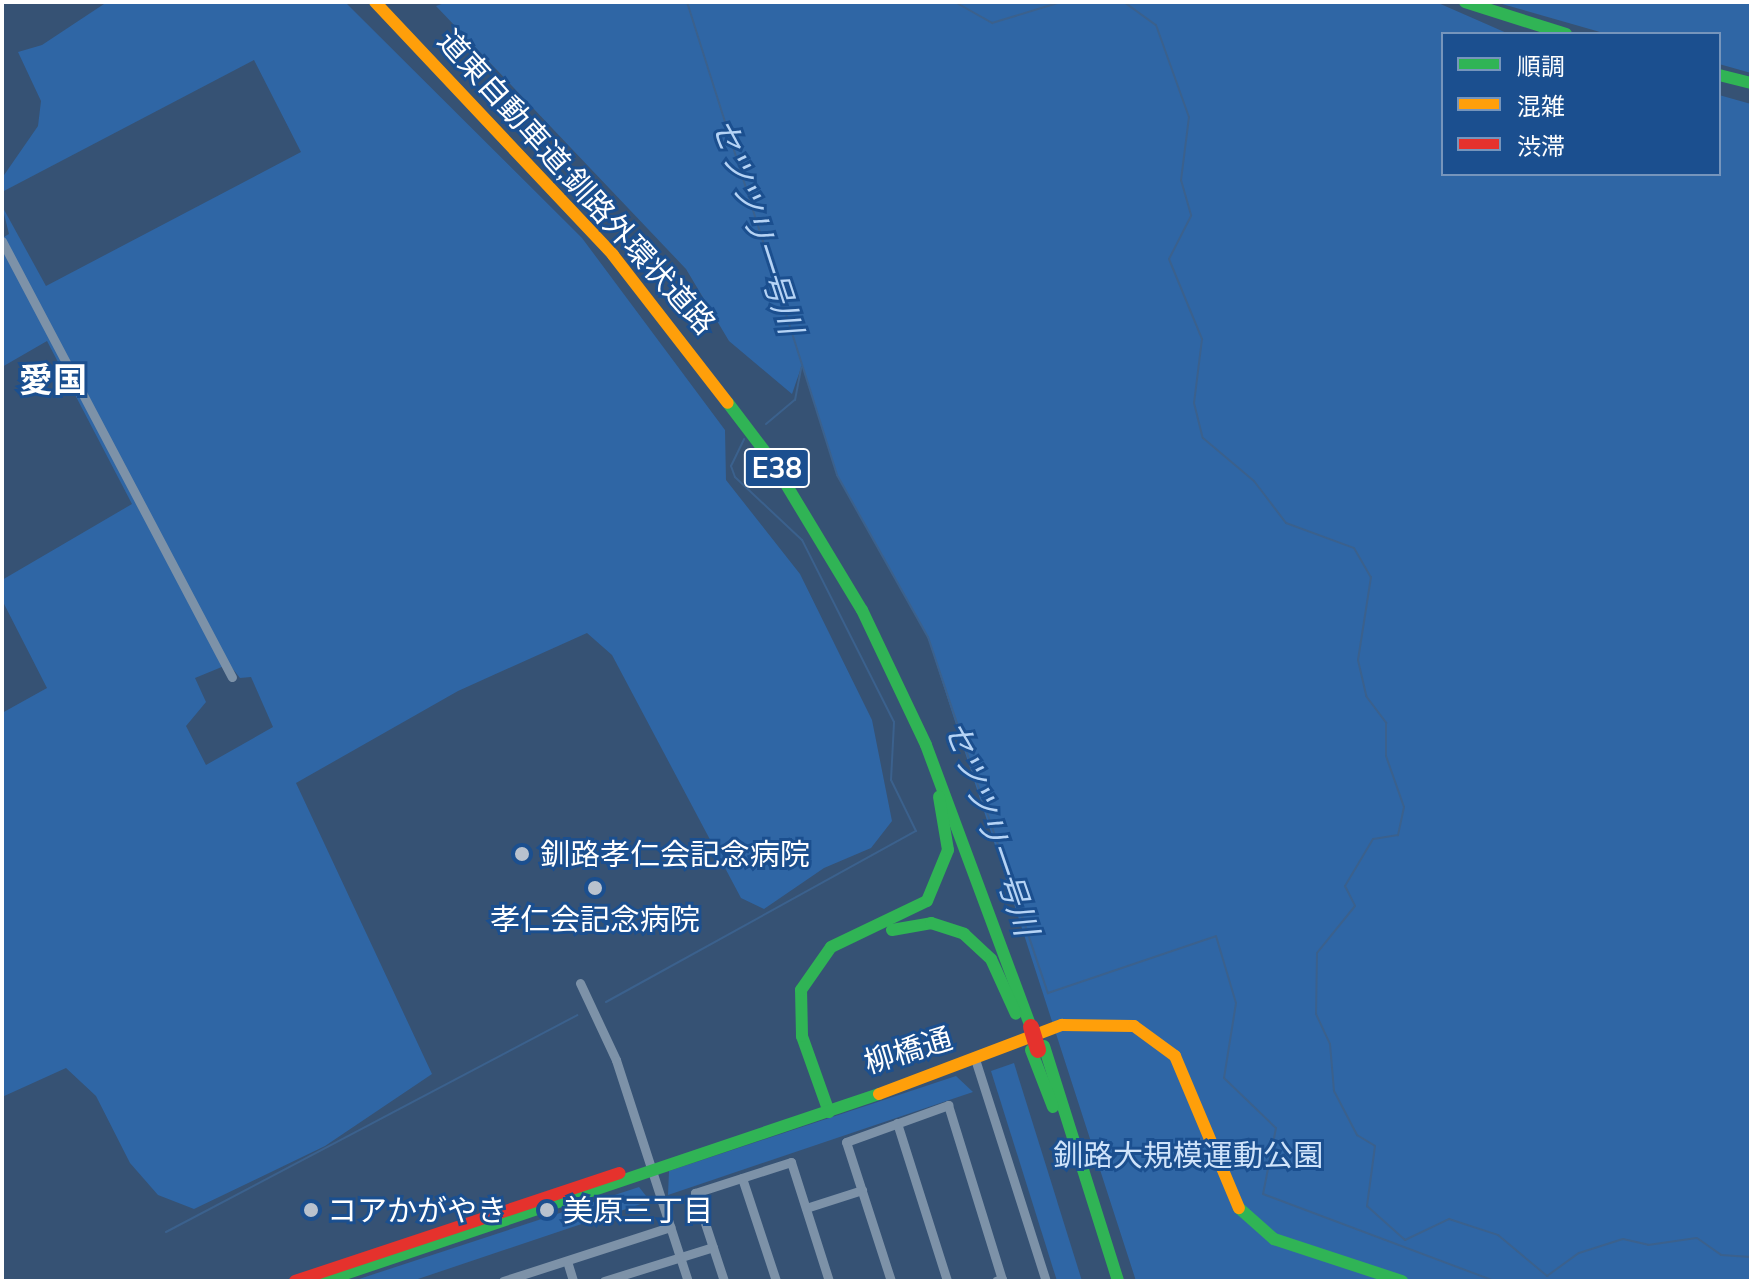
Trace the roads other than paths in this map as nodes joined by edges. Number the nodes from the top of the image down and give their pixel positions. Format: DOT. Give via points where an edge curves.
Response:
graph roads {
  1 [pos="375,2"];
  2 [pos="388,2"];
  3 [pos="1465,2"];
  4 [pos="1560,32"];
  5 [pos="1721,76"];
  6 [pos="1751,83"];
  7 [pos="2,241"];
  8 [pos="232,677"];
  9 [pos="903,693"];
  10 [pos="580,983"];
  11 [pos="1031,1028"];
  12 [pos="1038,1049"];
  13 [pos="975,1059"];
  14 [pos="827,1106"];
  15 [pos="897,1123"];
  16 [pos="650,1167"];
  17 [pos="742,1178"];
  18 [pos="862,1190"];
  19 [pos="806,1208"];
  20 [pos="670,1227"];
  21 [pos="713,1247"];
  22 [pos="680,1257"];
  23 [pos="567,1261"];
  24 [pos="295,1281"];
  25 [pos="324,1281"];
  26 [pos="503,1281"];
  27 [pos="573,1281"];
  28 [pos="604,1281"];
  29 [pos="688,1281"];
  30 [pos="724,1281"];
  31 [pos="776,1281"];
  32 [pos="829,1281"];
  33 [pos="891,1281"];
  34 [pos="947,1281"];
  35 [pos="996,1281"];
  36 [pos="1046,1281"];
  37 [pos="1115,1281"];
  38 [pos="1402,1281"];
  1 -- 9 [label="main road, 道東自動車道;釧路外環状道路 / E38" via="593,232 723,390 820,537"];
  2 -- 11 [label="main road, 道東自動車道;釧路外環状道路 / E38" via="620,248 730,386 812,507 934,740"];
  3 -- 4 [label="main road"];
  5 -- 6 [label="main road"];
  7 -- 8 [label="street"];
  9 -- 11 [label="main road, 道東自動車道;釧路外環状道路 / E38"];
  9 -- 14 [label="main road" via="948,850 927,901 845,939 806,973 798,1019"];
  10 -- 16 [label="street" via="616,1060"];
  11 -- 12 [label="main road, 道東自動車道;釧路外環状道路 / E38, bridge"];
  11 -- 14 [label="main road" via="991,959 964,934 916,924 862,941 825,963 808,992 806,1018"];
  12 -- 37 [label="main road, 道東自動車道;釧路外環状道路 / E38"];
  12 -- 37 [label="main road, 道東自動車道;釧路外環状道路 / E38"];
  13 -- 14 [label="main road, 柳橋通"];
  13 -- 36 [label="street"];
  13 -- 38 [label="main road, 柳橋通" via="1082,1021 1117,1021 1151,1034 1187,1073 1226,1190 1250,1223 1274,1239"];
  14 -- 16 [label="main road, 柳橋通"];
  15 -- 18 [label="street" via="846,1142"];
  15 -- 34 [label="street"];
  15 -- 35 [label="street" via="948,1105 1002,1279"];
  16 -- 20 [label="street"];
  16 -- 24 [label="main road, 柳橋通"];
  16 -- 25 [label="main road, 柳橋通"];
  17 -- 19 [label="street" via="791,1162"];
  17 -- 21 [label="street" via="695,1193"];
  17 -- 31 [label="street"];
  18 -- 19 [label="street"];
  18 -- 33 [label="street"];
  19 -- 32 [label="street"];
  20 -- 22 [label="street"];
  20 -- 23 [label="street"];
  21 -- 22 [label="street"];
  21 -- 30 [label="street"];
  22 -- 28 [label="street"];
  22 -- 29 [label="street"];
  23 -- 26 [label="street"];
  23 -- 27 [label="street"];
}
